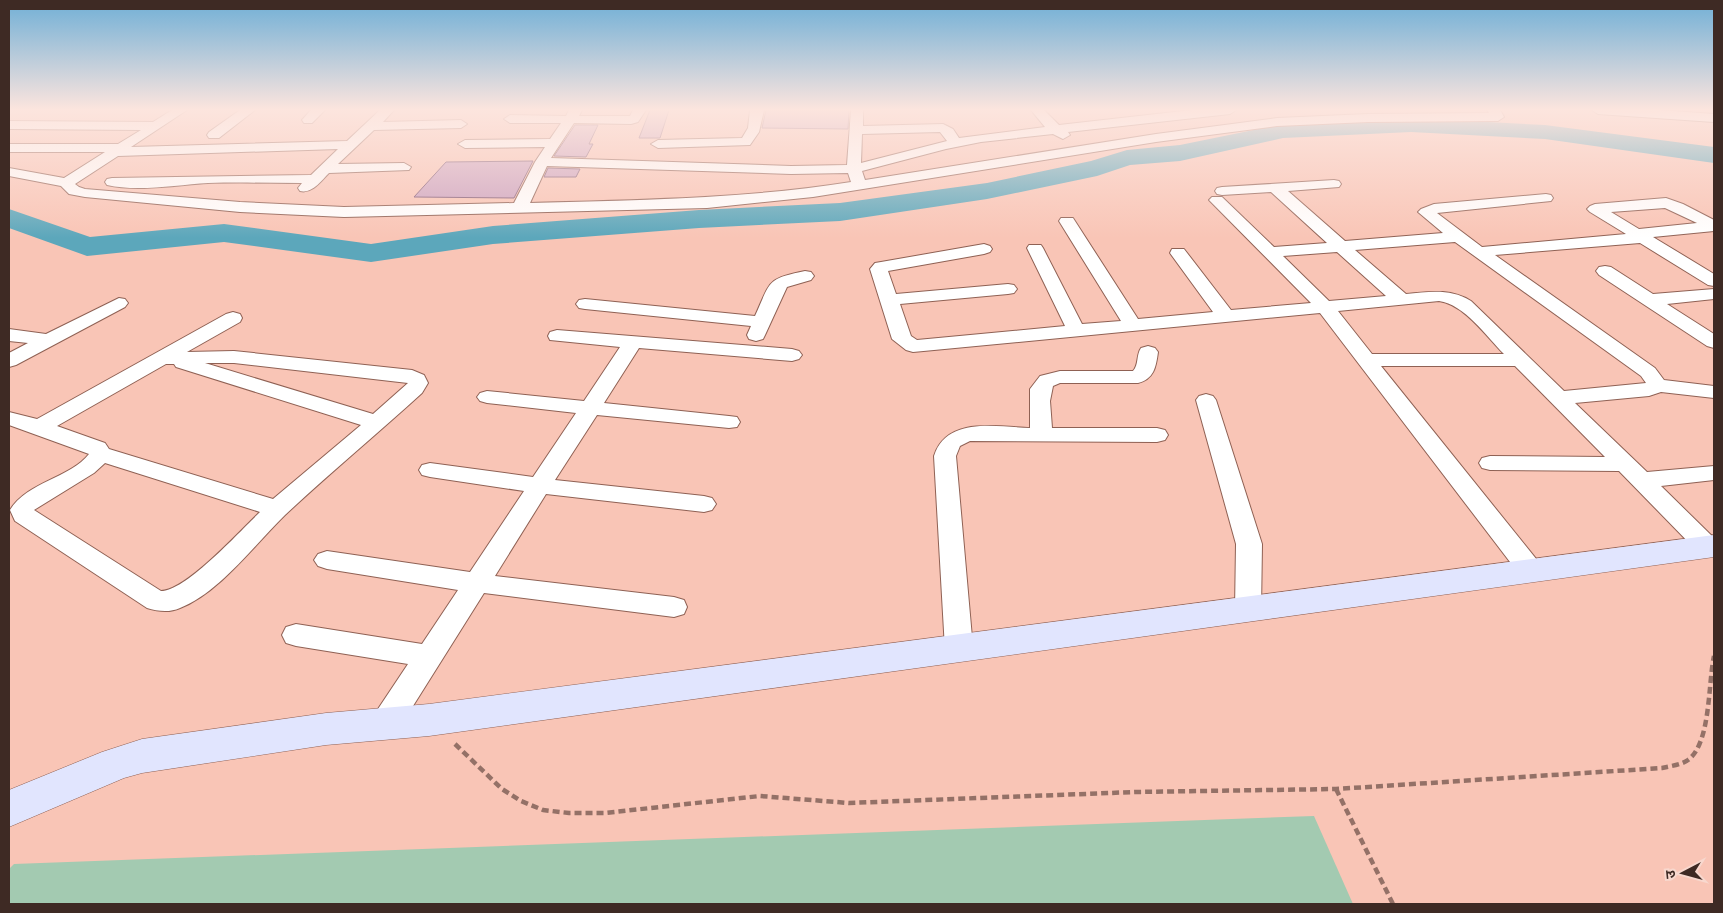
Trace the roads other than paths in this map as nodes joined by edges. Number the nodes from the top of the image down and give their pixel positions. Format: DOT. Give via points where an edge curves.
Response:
graph roads {
  1 [pos="115,153"];
  2 [pos="344,153"];
  3 [pos="548,153"];
  4 [pos="855,153"];
  5 [pos="918,153"];
  6 [pos="1068,153"];
  7 [pos="542,162"];
  8 [pos="404,167"];
  9 [pos="744,168"];
  10 [pos="854,169"];
  11 [pos="9,172"];
  12 [pos="321,174"];
  13 [pos="69,181"];
  14 [pos="1334,184"];
  15 [pos="859,186"];
  16 [pos="1275,188"];
  17 [pos="1546,198"];
  18 [pos="749,200"];
  19 [pos="282,209"];
  20 [pos="519,209"];
  21 [pos="1067,221"];
  22 [pos="1714,226"];
  23 [pos="1638,236"];
  24 [pos="1458,237"];
  25 [pos="1339,246"];
  26 [pos="1035,248"];
  27 [pos="984,249"];
  28 [pos="1270,252"];
  29 [pos="1478,252"];
  30 [pos="1178,253"];
  31 [pos="1714,262"];
  32 [pos="1685,264"];
  33 [pos="1605,272"];
  34 [pos="805,276"];
  35 [pos="1714,281"];
  36 [pos="1008,290"];
  37 [pos="1714,294"];
  38 [pos="889,300"];
  39 [pos="1402,300"];
  40 [pos="1649,300"];
  41 [pos="119,304"];
  42 [pos="586,304"];
  43 [pos="1324,306"];
  44 [pos="1225,315"];
  45 [pos="233,318"];
  46 [pos="762,322"];
  47 [pos="1133,325"];
  48 [pos="1076,330"];
  49 [pos="9,335"];
  50 [pos="557,336"];
  51 [pos="51,340"];
  52 [pos="633,342"];
  53 [pos="1714,342"];
  54 [pos="748,352"];
  55 [pos="1148,352"];
  56 [pos="792,356"];
  57 [pos="166,358"];
  58 [pos="1366,360"];
  59 [pos="1520,360"];
  60 [pos="9,361"];
  61 [pos="1657,385"];
  62 [pos="1714,392"];
  63 [pos="487,397"];
  64 [pos="1558,398"];
  65 [pos="1206,400"];
  66 [pos="591,407"];
  67 [pos="9,418"];
  68 [pos="729,422"];
  69 [pos="378,423"];
  70 [pos="39,427"];
  71 [pos="1042,434"];
  72 [pos="1157,435"];
  73 [pos="100,454"];
  74 [pos="1490,463"];
  75 [pos="1627,464"];
  76 [pos="430,470"];
  77 [pos="1714,473"];
  78 [pos="1643,480"];
  79 [pos="540,486"];
  80 [pos="704,504"];
  81 [pos="277,509"];
  82 [pos="1711,547"];
  83 [pos="327,560"];
  84 [pos="1532,572"];
  85 [pos="477,583"];
  86 [pos="674,607"];
  87 [pos="1248,610"];
  88 [pos="296,635"];
  89 [pos="959,649"];
  90 [pos="429,656"];
  91 [pos="385,724"];
  92 [pos="9,808"];
  1 -- 13 [label="street"];
  2 -- 12 [label="street"];
  3 -- 7 [label="street"];
  4 -- 10 [label="street"];
  5 -- 10 [label="street"];
  6 -- 15 [label="street"];
  7 -- 9 [label="street"];
  7 -- 20 [label="street"];
  8 -- 12 [label="street"];
  9 -- 10 [label="street"];
  9 -- 18 [label="street"];
  10 -- 15 [label="street"];
  11 -- 13 [label="street"];
  12 -- 13 [label="street" via="138,183"];
  12 -- 19 [label="street"];
  13 -- 19 [label="street" via="74,191 85,193"];
  14 -- 16 [label="street"];
  15 -- 18 [label="street"];
  16 -- 25 [label="street"];
  16 -- 28 [label="street" via="1220,196"];
  17 -- 24 [label="street" via="1427,210 1428,215"];
  18 -- 20 [label="street"];
  19 -- 20 [label="street" via="363,212"];
  21 -- 47 [label="street"];
  22 -- 23 [label="street"];
  22 -- 23 [label="street" via="1666,203 1594,209"];
  23 -- 29 [label="street"];
  23 -- 32 [label="street"];
  24 -- 25 [label="street"];
  24 -- 29 [label="street"];
  25 -- 28 [label="street"];
  25 -- 39 [label="street"];
  26 -- 48 [label="street"];
  27 -- 38 [label="street" via="881,267"];
  28 -- 43 [label="street"];
  29 -- 61 [label="street" via="1648,372"];
  30 -- 44 [label="street"];
  31 -- 32 [label="street"];
  32 -- 35 [label="street"];
  33 -- 40 [label="street"];
  34 -- 46 [label="street" via="779,284"];
  36 -- 38 [label="street"];
  37 -- 40 [label="street"];
  38 -- 48 [label="street" via="902,340 913,346"];
  39 -- 43 [label="street"];
  39 -- 59 [label="street" via="1439,296 1460,301"];
  40 -- 53 [label="street"];
  41 -- 51 [label="street"];
  42 -- 46 [label="street"];
  43 -- 44 [label="street"];
  43 -- 58 [label="street"];
  44 -- 47 [label="street"];
  45 -- 57 [label="street"];
  46 -- 54 [label="street"];
  47 -- 48 [label="street"];
  49 -- 51 [label="street"];
  50 -- 52 [label="street"];
  51 -- 60 [label="street"];
  52 -- 54 [label="street"];
  52 -- 66 [label="street"];
  54 -- 56 [label="street"];
  55 -- 71 [label="street" via="1146,369 1138,377 1060,377 1043,383 1039,393"];
  57 -- 69 [label="street"];
  57 -- 69 [label="street" via="221,356 417,379 415,389"];
  57 -- 70 [label="street"];
  58 -- 59 [label="street"];
  58 -- 84 [label="street"];
  59 -- 64 [label="street"];
  61 -- 62 [label="street"];
  61 -- 64 [label="street" via="1649,390"];
  63 -- 66 [label="street"];
  64 -- 75 [label="street"];
  65 -- 87 [label="street" via="1246,527 1249,544"];
  66 -- 68 [label="street"];
  66 -- 79 [label="street"];
  67 -- 70 [label="street"];
  69 -- 81 [label="street"];
  70 -- 73 [label="street" via="97,448"];
  71 -- 72 [label="street"];
  71 -- 89 [label="street" via="967,434 948,444 945,456"];
  73 -- 81 [label="street"];
  73 -- 81 [label="street" via="94,462 36,496 22,510 24,515 156,601 172,602 202,582"];
  74 -- 75 [label="street"];
  75 -- 78 [label="street"];
  76 -- 79 [label="street"];
  77 -- 78 [label="street"];
  78 -- 82 [label="street"];
  79 -- 80 [label="street"];
  79 -- 85 [label="street"];
  82 -- 84 [label="street"];
  83 -- 85 [label="street"];
  84 -- 87 [label="street"];
  85 -- 86 [label="street"];
  85 -- 90 [label="street"];
  87 -- 89 [label="street"];
  88 -- 90 [label="street"];
  89 -- 91 [label="street"];
  90 -- 91 [label="street"];
  91 -- 92 [label="street" via="142,756"];
}
